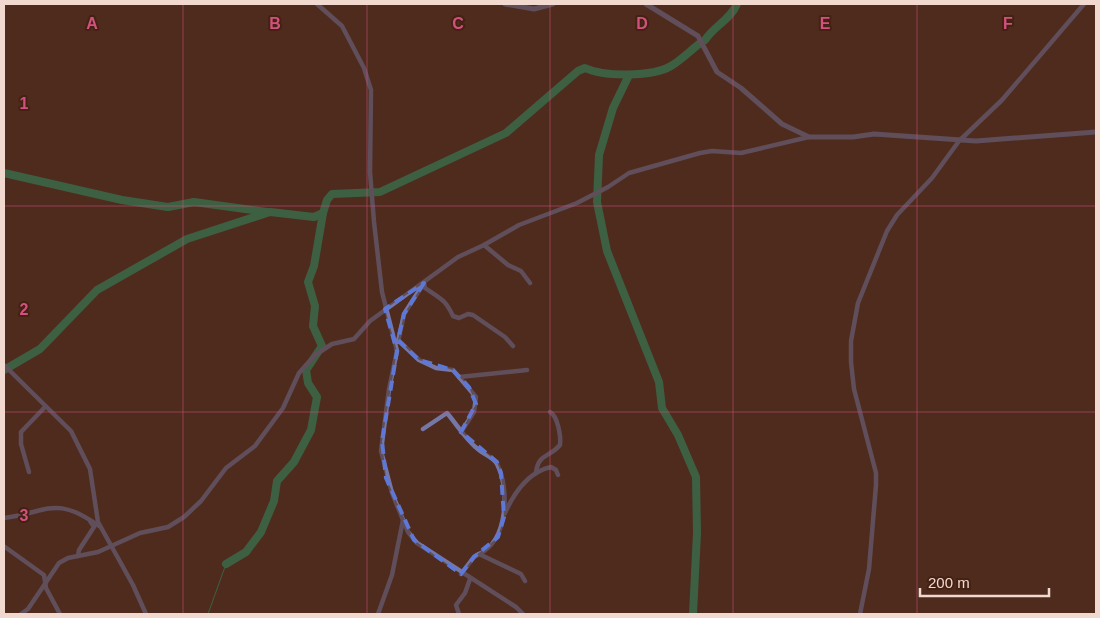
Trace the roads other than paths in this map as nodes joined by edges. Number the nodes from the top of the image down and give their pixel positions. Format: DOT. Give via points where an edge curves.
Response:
graph roads {
  1 [pos="317,4"];
  2 [pos="505,4"];
  3 [pos="553,4"];
  4 [pos="646,4"];
  5 [pos="1084,4"];
  6 [pos="1096,132"];
  7 [pos="809,137"];
  8 [pos="959,141"];
  9 [pos="484,246"];
  10 [pos="424,283"];
  11 [pos="530,283"];
  12 [pos="385,309"];
  13 [pos="398,340"];
  14 [pos="513,346"];
  15 [pos="397,351"];
  16 [pos="4,365"];
  17 [pos="527,370"];
  18 [pos="459,377"];
  19 [pos="45,407"];
  20 [pos="550,412"];
  21 [pos="422,429"];
  22 [pos="461,432"];
  23 [pos="28,472"];
  24 [pos="536,472"];
  25 [pos="558,475"];
  26 [pos="504,517"];
  27 [pos="4,518"];
  28 [pos="403,519"];
  29 [pos="90,520"];
  30 [pos="100,527"];
  31 [pos="112,546"];
  32 [pos="5,547"];
  33 [pos="479,554"];
  34 [pos="78,556"];
  35 [pos="462,574"];
  36 [pos="470,579"];
  37 [pos="45,581"];
  38 [pos="525,581"];
  39 [pos="21,614"];
  40 [pos="60,614"];
  41 [pos="146,614"];
  42 [pos="378,614"];
  43 [pos="459,614"];
  44 [pos="523,614"];
  45 [pos="860,614"];
  1 -- 12 [label="street" via="342,26 368,79 371,186"];
  2 -- 3 [label="street" via="534,9"];
  4 -- 7 [label="street" via="698,36 717,72 782,124"];
  5 -- 8 [label="street" via="1002,100"];
  6 -- 8 [label="street"];
  7 -- 8 [label="street" via="874,134"];
  7 -- 9 [label="street" via="741,153 700,153 628,173 577,203 519,225"];
  8 -- 45 [label="street" via="932,178 892,222 856,309 851,340 854,389 876,473 871,559"];
  9 -- 10 [label="street" via="458,257"];
  9 -- 11 [label="street" via="521,271"];
  10 -- 12 [label="street"];
  10 -- 13 [label="street" via="404,314"];
  10 -- 14 [label="street" via="425,288 446,302 453,316 473,315"];
  12 -- 15 [label="street"];
  12 -- 31 [label="street" via="354,339 324,348 306,364 283,408 262,438 250,452 226,468 193,510 168,527 140,533"];
  13 -- 15 [label="street"];
  13 -- 18 [label="street" via="419,360 436,368 454,370"];
  15 -- 28 [label="street" via="382,451 386,478"];
  16 -- 19 [label="street"];
  17 -- 18 [label="street"];
  18 -- 22 [label="street" via="476,398 474,412"];
  19 -- 23 [label="street" via="21,432"];
  19 -- 30 [label="street" via="72,431 88,462"];
  20 -- 24 [label="street" via="558,420 560,445 542,458"];
  21 -- 22 [label="street" via="446,413"];
  22 -- 26 [label="street" via="496,462 501,473"];
  24 -- 25 [label="street" via="551,467"];
  24 -- 26 [label="street" via="515,494"];
  26 -- 33 [label="street" via="498,537"];
  27 -- 29 [label="street" via="48,507 67,510"];
  28 -- 35 [label="street" via="417,543"];
  28 -- 42 [label="street" via="392,575"];
  29 -- 30 [label="street"];
  29 -- 34 [label="street" via="94,526"];
  30 -- 31 [label="street"];
  31 -- 34 [label="street"];
  31 -- 41 [label="street"];
  32 -- 37 [label="street" via="40,571"];
  33 -- 35 [label="street"];
  33 -- 38 [label="street" via="521,574"];
  34 -- 37 [label="street" via="59,563"];
  35 -- 36 [label="street"];
  36 -- 43 [label="street" via="456,605"];
  36 -- 44 [label="street"];
  37 -- 39 [label="street" via="28,609"];
  37 -- 40 [label="street"];
}
